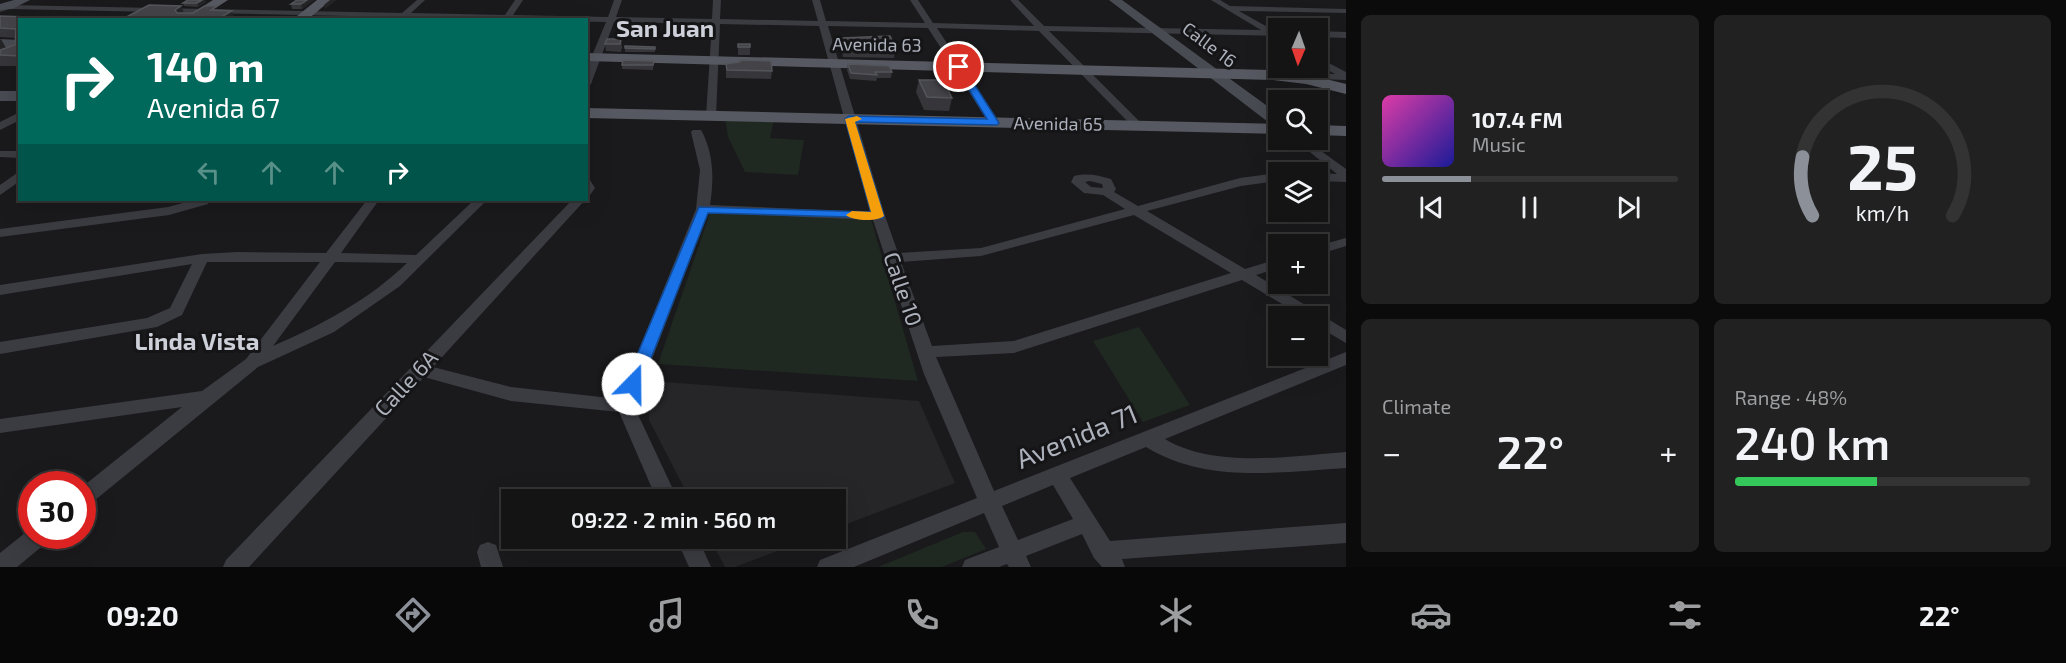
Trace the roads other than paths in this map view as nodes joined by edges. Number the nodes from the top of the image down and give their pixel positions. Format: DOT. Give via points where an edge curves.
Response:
graph roads {
  1 [pos="24,0"];
  2 [pos="122,0"];
  3 [pos="222,0"];
  4 [pos="325,0"];
  5 [pos="421,0"];
  6 [pos="519,0"];
  7 [pos="618,0"];
  8 [pos="717,0"];
  9 [pos="816,0"];
  10 [pos="914,0"];
  11 [pos="1014,0"];
  12 [pos="1115,0"];
  13 [pos="1215,0"];
  14 [pos="1285,0"];
  15 [pos="3,8"];
  16 [pos="1229,8"];
  17 [pos="104,9"];
  18 [pos="1304,10"];
  19 [pos="1346,10"];
  20 [pos="202,11"];
  21 [pos="302,16"];
  22 [pos="402,17"];
  23 [pos="86,18"];
  24 [pos="191,18"];
  25 [pos="506,18"];
  26 [pos="588,19"];
  27 [pos="610,19"];
  28 [pos="716,21"];
  29 [pos="824,24"];
  30 [pos="931,26"];
  31 [pos="1041,28"];
  32 [pos="1268,30"];
  33 [pos="1157,31"];
  34 [pos="1268,34"];
  35 [pos="1328,34"];
  36 [pos="1346,34"];
  37 [pos="0,43"];
  38 [pos="18,44"];
  39 [pos="18,50"];
  40 [pos="10,54"];
  41 [pos="591,57"];
  42 [pos="715,61"];
  43 [pos="835,64"];
  44 [pos="1328,66"];
  45 [pos="959,67"];
  46 [pos="1084,70"];
  47 [pos="588,73"];
  48 [pos="1214,73"];
  49 [pos="1268,75"];
  50 [pos="1328,76"];
  51 [pos="1346,77"];
  52 [pos="1296,78"];
  53 [pos="1346,89"];
  54 [pos="0,96"];
  55 [pos="18,96"];
  56 [pos="588,113"];
  57 [pos="1268,114"];
  58 [pos="18,116"];
  59 [pos="711,116"];
  60 [pos="849,119"];
  61 [pos="994,123"];
  62 [pos="1138,126"];
  63 [pos="0,127"];
  64 [pos="1268,129"];
  65 [pos="1328,130"];
  66 [pos="1346,131"];
  67 [pos="697,132"];
  68 [pos="1313,150"];
  69 [pos="0,154"];
  70 [pos="18,155"];
  71 [pos="18,176"];
  72 [pos="1346,176"];
  73 [pos="1328,177"];
  74 [pos="1268,178"];
  75 [pos="0,190"];
  76 [pos="1106,192"];
  77 [pos="203,201"];
  78 [pos="372,201"];
  79 [pos="480,201"];
  80 [pos="578,201"];
  81 [pos="703,209"];
  82 [pos="1137,210"];
  83 [pos="878,216"];
  84 [pos="0,234"];
  85 [pos="1346,242"];
  86 [pos="1328,248"];
  87 [pos="202,258"];
  88 [pos="330,258"];
  89 [pos="893,258"];
  90 [pos="420,260"];
  91 [pos="1268,266"];
  92 [pos="1245,274"];
  93 [pos="0,290"];
  94 [pos="1296,306"];
  95 [pos="1328,326"];
  96 [pos="1346,337"];
  97 [pos="0,348"];
  98 [pos="925,352"];
  99 [pos="1346,358"];
  100 [pos="252,363"];
  101 [pos="418,369"];
  102 [pos="207,397"];
  103 [pos="625,406"];
  104 [pos="0,426"];
  105 [pos="1149,439"];
  106 [pos="1346,460"];
  107 [pos="1058,476"];
  108 [pos="96,488"];
  109 [pos="663,489"];
  110 [pos="990,502"];
  111 [pos="1086,523"];
  112 [pos="1346,533"];
  113 [pos="22,549"];
  114 [pos="692,549"];
  115 [pos="1016,559"];
  116 [pos="1108,559"];
  117 [pos="0,567"];
  118 [pos="234,567"];
  119 [pos="700,567"];
  120 [pos="828,567"];
  121 [pos="973,567"];
  1 -- 15 [label="street"];
  2 -- 17 [label="street"];
  3 -- 20 [label="main road"];
  4 -- 21 [label="main road"];
  5 -- 22 [label="street"];
  6 -- 25 [label="street"];
  7 -- 27 [label="street"];
  8 -- 28 [label="street"];
  9 -- 29 [label="street, Calle 10"];
  10 -- 30 [label="street"];
  11 -- 31 [label="street"];
  12 -- 33 [label="street, Calle 16"];
  13 -- 16 [label="street"];
  14 -- 18 [label="street"];
  15 -- 17 [label="street"];
  16 -- 18 [label="street"];
  16 -- 32 [label="street"];
  17 -- 20 [label="street"];
  17 -- 23 [label="street"];
  18 -- 19 [label="street"];
  20 -- 21 [label="street"];
  20 -- 24 [label="main road"];
  21 -- 22 [label="street"];
  22 -- 25 [label="street"];
  26 -- 27 [label="street"];
  27 -- 28 [label="street"];
  27 -- 41 [label="street"];
  28 -- 29 [label="street"];
  28 -- 42 [label="street"];
  29 -- 30 [label="street"];
  29 -- 43 [label="street, Calle 10"];
  30 -- 31 [label="street"];
  30 -- 45 [label="street"];
  31 -- 33 [label="street"];
  31 -- 46 [label="street"];
  33 -- 34 [label="street"];
  33 -- 48 [label="street, Calle 16"];
  35 -- 36 [label="street"];
  37 -- 38 [label="street"];
  39 -- 40 [label="street"];
  41 -- 42 [label="main road, Avenida 63"];
  41 -- 47 [label="street"];
  42 -- 43 [label="main road, Avenida 63"];
  42 -- 59 [label="street"];
  43 -- 45 [label="main road, Avenida 63"];
  43 -- 60 [label="street, Calle 10"];
  44 -- 51 [label="street"];
  45 -- 46 [label="main road, Avenida 63"];
  45 -- 61 [label="street"];
  46 -- 48 [label="main road, Avenida 63"];
  46 -- 62 [label="street"];
  48 -- 49 [label="main road, Avenida 63"];
  48 -- 57 [label="street, Calle 16"];
  50 -- 51 [label="street, Avenida 63"];
  52 -- 53 [label="main road, Avenida 63"];
  54 -- 55 [label="street"];
  56 -- 59 [label="main road, Avenida 65"];
  58 -- 63 [label="street"];
  59 -- 60 [label="main road, Avenida 65"];
  60 -- 61 [label="main road, Avenida 65"];
  60 -- 83 [label="street, Calle 10"];
  61 -- 62 [label="main road, Avenida 65"];
  62 -- 64 [label="main road, Avenida 65"];
  65 -- 66 [label="main road"];
  67 -- 81 [label="street" via="707,161"];
  68 -- 72 [label="street"];
  69 -- 70 [label="street"];
  71 -- 75 [label="street"];
  72 -- 73 [label="street"];
  74 -- 82 [label="street" via="1240,182"];
  76 -- 82 [label="street"];
  77 -- 84 [label="street" via="170,211"];
  78 -- 88 [label="street"];
  79 -- 90 [label="street"];
  80 -- 101 [label="street, Calle 6A"];
  81 -- 83 [label="street"];
  81 -- 103 [label="street"];
  82 -- 89 [label="street" via="981,252"];
  82 -- 92 [label="street"];
  83 -- 89 [label="street, Calle 10"];
  85 -- 86 [label="street"];
  87 -- 88 [label="street"];
  87 -- 93 [label="street"];
  87 -- 97 [label="street" via="176,311 151,323"];
  88 -- 90 [label="street"];
  88 -- 100 [label="street"];
  89 -- 98 [label="street, Calle 10"];
  90 -- 100 [label="street" via="394,283 328,328"];
  91 -- 92 [label="street"];
  92 -- 94 [label="street"];
  92 -- 98 [label="street" via="1014,347"];
  95 -- 96 [label="street"];
  98 -- 110 [label="street, Calle 10" via="944,404"];
  99 -- 105 [label="street, Avenida 71"];
  100 -- 102 [label="street"];
  101 -- 103 [label="street" via="511,394"];
  101 -- 118 [label="street, Calle 6A"];
  102 -- 104 [label="street"];
  102 -- 108 [label="street"];
  103 -- 109 [label="street"];
  105 -- 106 [label="street" via="1190,459 1225,464"];
  105 -- 107 [label="street, Avenida 71"];
  107 -- 110 [label="street, Avenida 71"];
  107 -- 111 [label="street"];
  110 -- 115 [label="street, Calle 10"];
  110 -- 120 [label="street, Avenida 71"];
  111 -- 115 [label="street"];
  111 -- 116 [label="street"];
  112 -- 116 [label="street"];
  113 -- 117 [label="street"];
  114 -- 119 [label="street"];
  115 -- 121 [label="street"];
}
